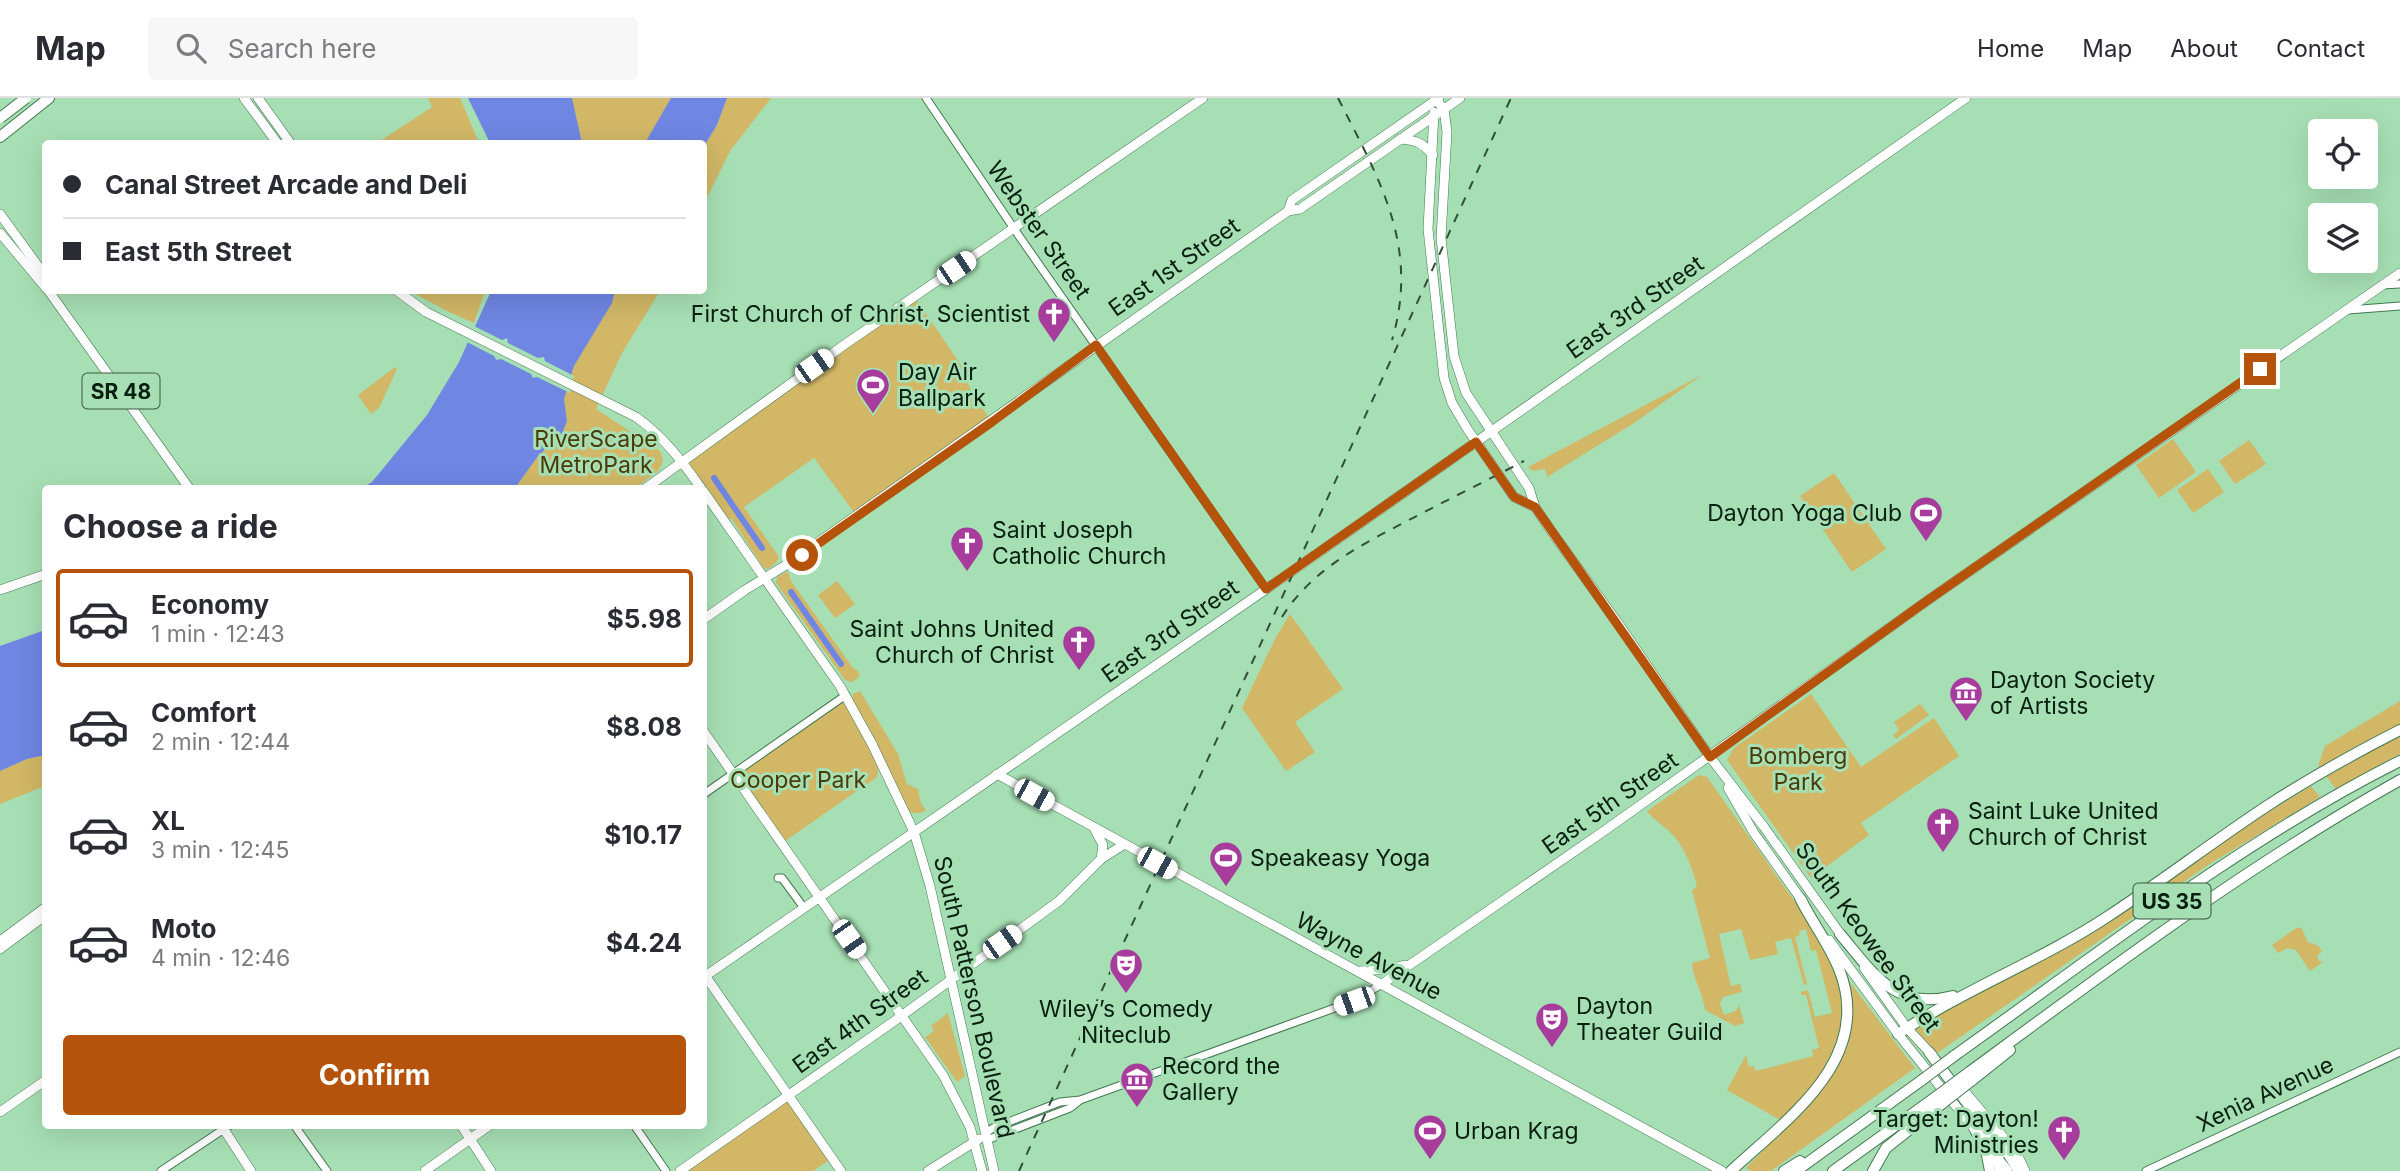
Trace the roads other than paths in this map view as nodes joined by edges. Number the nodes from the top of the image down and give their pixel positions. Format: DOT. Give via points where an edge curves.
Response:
graph roads {
  1 [pos="19,98"];
  2 [pos="26,98"];
  3 [pos="49,98"];
  4 [pos="244,98"];
  5 [pos="258,98"];
  6 [pos="926,98"];
  7 [pos="1203,98"];
  8 [pos="1460,98"];
  9 [pos="1966,98"];
  10 [pos="1437,99"];
  11 [pos="1444,109"];
  12 [pos="1434,116"];
  13 [pos="0,118"];
  14 [pos="0,135"];
  15 [pos="1400,139"];
  16 [pos="275,140"];
  17 [pos="288,140"];
  18 [pos="1433,155"];
  19 [pos="1288,211"];
  20 [pos="0,214"];
  21 [pos="1014,228"];
  22 [pos="0,233"];
  23 [pos="42,272"];
  24 [pos="2400,272"];
  25 [pos="42,282"];
  26 [pos="2400,284"];
  27 [pos="2382,285"];
  28 [pos="52,294"];
  29 [pos="401,294"];
  30 [pos="2400,306"];
  31 [pos="2344,310"];
  32 [pos="1096,345"];
  33 [pos="1490,432"];
  34 [pos="1476,442"];
  35 [pos="681,462"];
  36 [pos="187,485"];
  37 [pos="650,485"];
  38 [pos="698,485"];
  39 [pos="707,497"];
  40 [pos="1535,507"];
  41 [pos="42,575"];
  42 [pos="764,578"];
  43 [pos="1266,589"];
  44 [pos="0,590"];
  45 [pos="707,617"];
  46 [pos="846,695"];
  47 [pos="2400,730"];
  48 [pos="707,736"];
  49 [pos="1710,757"];
  50 [pos="2400,761"];
  51 [pos="733,774"];
  52 [pos="998,774"];
  53 [pos="2400,782"];
  54 [pos="707,792"];
  55 [pos="1094,829"];
  56 [pos="915,832"];
  57 [pos="1123,845"];
  58 [pos="1101,859"];
  59 [pos="778,878"];
  60 [pos="820,897"];
  61 [pos="1800,898"];
  62 [pos="804,908"];
  63 [pos="42,910"];
  64 [pos="42,918"];
  65 [pos="1840,934"];
  66 [pos="0,941"];
  67 [pos="0,949"];
  68 [pos="1414,963"];
  69 [pos="1358,971"];
  70 [pos="707,973"];
  71 [pos="707,979"];
  72 [pos="950,980"];
  73 [pos="1382,984"];
  74 [pos="1969,992"];
  75 [pos="902,1016"];
  76 [pos="1902,1031"];
  77 [pos="1929,1052"];
  78 [pos="2400,1052"];
  79 [pos="42,1083"];
  80 [pos="788,1096"];
  81 [pos="1940,1098"];
  82 [pos="0,1111"];
  83 [pos="1973,1125"];
  84 [pos="222,1129"];
  85 [pos="226,1129"];
  86 [pos="297,1129"];
  87 [pos="464,1129"];
  88 [pos="484,1129"];
  89 [pos="638,1129"];
  90 [pos="986,1136"];
  91 [pos="470,1139"];
  92 [pos="975,1143"];
  93 [pos="1997,1156"];
  94 [pos="1993,1169"];
  95 [pos="1789,1170"];
  96 [pos="161,1171"];
  97 [pos="251,1171"];
  98 [pos="327,1171"];
  99 [pos="425,1171"];
  100 [pos="491,1171"];
  101 [pos="666,1171"];
  102 [pos="680,1171"];
  103 [pos="841,1171"];
  104 [pos="928,1171"];
  105 [pos="982,1171"];
  106 [pos="994,1171"];
  107 [pos="1722,1171"];
  108 [pos="1731,1171"];
  109 [pos="1833,1171"];
  110 [pos="1873,1171"];
  111 [pos="2008,1171"];
  112 [pos="2019,1171"];
  113 [pos="2025,1171"];
  114 [pos="2146,1171"];
  1 -- 14 [label="highway"];
  2 -- 13 [label="highway, bridge"];
  3 -- 14 [label="highway"];
  4 -- 16 [label="main road"];
  5 -- 17 [label="main road"];
  6 -- 21 [label="street, Webster Street"];
  7 -- 21 [label="main road"];
  8 -- 11 [label="main road, East 1st Street"];
  9 -- 33 [label="main road, East 3rd Street"];
  10 -- 11 [label="main road"];
  10 -- 12 [label="main road, South Keowee Street"];
  10 -- 19 [label="main road, East 1st Street" via="1292,200"];
  11 -- 12 [label="main road, East 1st Street"];
  11 -- 33 [label="main road, South Keowee Street" via="1447,149 1441,238 1454,356 1466,393"];
  12 -- 15 [label="main road, East 1st Street"];
  12 -- 18 [label="main road, South Keowee Street"];
  15 -- 18 [label="main road" via="1417,140"];
  15 -- 19 [label="main road, East 1st Street" via="1300,209"];
  18 -- 34 [label="main road, South Keowee Street" via="1428,229 1441,365 1452,404"];
  19 -- 32 [label="main road, East 1st Street"];
  20 -- 23 [label="main road"];
  21 -- 32 [label="street, Webster Street"];
  21 -- 35 [label="main road"];
  22 -- 25 [label="main road, SR 48"];
  24 -- 27 [label="main road, East 5th Street"];
  26 -- 27 [label="street"];
  27 -- 31 [label="main road, East 5th Street"];
  28 -- 36 [label="main road, SR 48"];
  29 -- 35 [label="main road, South Patterson Boulevard" via="436,317 604,400 650,428"];
  30 -- 31 [label="street"];
  31 -- 49 [label="main road, East 5th Street"];
  32 -- 42 [label="main road, East 1st Street"];
  32 -- 43 [label="street, Webster Street"];
  33 -- 34 [label="main road, East 3rd Street"];
  33 -- 40 [label="main road, South Keowee Street" via="1530,488"];
  34 -- 40 [label="main road, South Keowee Street" via="1514,497"];
  34 -- 43 [label="main road, East 3rd Street"];
  35 -- 37 [label="main road"];
  35 -- 38 [label="main road, South Patterson Boulevard"];
  39 -- 42 [label="main road, South Patterson Boulevard"];
  40 -- 49 [label="main road, South Keowee Street"];
  41 -- 44 [label="main road"];
  42 -- 45 [label="main road, East 1st Street"];
  42 -- 46 [label="main road, South Patterson Boulevard"];
  43 -- 52 [label="main road, East 3rd Street"];
  46 -- 51 [label="street"];
  46 -- 56 [label="main road, South Patterson Boulevard"];
  47 -- 74 [label="highway" via="2270,804 2106,918"];
  48 -- 51 [label="main road, South Patterson Boulevard"];
  49 -- 61 [label="main road, South Keowee Street" via="1754,833"];
  49 -- 65 [label="main road, South Keowee Street"];
  49 -- 68 [label="main road, East 5th Street"];
  50 -- 95 [label="highway, US 35, bridge" via="2235,858"];
  51 -- 54 [label="street"];
  51 -- 60 [label="main road, South Patterson Boulevard"];
  52 -- 55 [label="main road, Wayne Avenue"];
  52 -- 56 [label="main road, East 3rd Street"];
  53 -- 81 [label="highway, US 35, bridge" via="2246,874 2062,1004"];
  55 -- 57 [label="main road, Wayne Avenue"];
  55 -- 58 [label="main road" via="1103,845"];
  56 -- 60 [label="main road, East 3rd Street"];
  56 -- 72 [label="main road, South Patterson Boulevard"];
  57 -- 58 [label="main road, East 4th Street"];
  57 -- 69 [label="main road, Wayne Avenue"];
  58 -- 72 [label="main road, East 4th Street" via="1059,901"];
  59 -- 62 [label="street"];
  60 -- 62 [label="main road, East 3rd Street"];
  60 -- 75 [label="main road, South Patterson Boulevard"];
  61 -- 76 [label="main road, South Keowee Street"];
  61 -- 108 [label="highway" via="1831,953 1845,990 1843,1042 1833,1067 1816,1090"];
  62 -- 70 [label="main road, East 3rd Street"];
  63 -- 66 [label="main road"];
  64 -- 67 [label="main road"];
  65 -- 74 [label="highway" via="1872,972 1904,996 1930,1000"];
  65 -- 76 [label="main road, South Keowee Street"];
  68 -- 69 [label="main road"];
  68 -- 73 [label="main road, East 5th Street"];
  69 -- 73 [label="main road, Wayne Avenue"];
  71 -- 80 [label="main road"];
  72 -- 75 [label="main road, East 4th Street"];
  72 -- 90 [label="main road, South Patterson Boulevard"];
  73 -- 90 [label="street, East 5th Street" via="1354,1001"];
  73 -- 107 [label="main road, Wayne Avenue"];
  74 -- 76 [label="highway"];
  75 -- 80 [label="main road, East 4th Street"];
  75 -- 92 [label="main road, South Patterson Boulevard" via="951,1089"];
  76 -- 77 [label="main road, South Keowee Street"];
  76 -- 83 [label="main road, South Keowee Street"];
  77 -- 93 [label="highway" via="1988,1131"];
  77 -- 113 [label="main road, South Keowee Street" via="2016,1152"];
  78 -- 114 [label="street, Xenia Avenue"];
  79 -- 82 [label="main road"];
  80 -- 102 [label="main road, East 4th Street"];
  80 -- 103 [label="main road"];
  81 -- 109 [label="highway, US 35"];
  81 -- 110 [label="highway" via="1886,1148"];
  83 -- 93 [label="main road, South Keowee Street"];
  83 -- 94 [label="highway"];
  84 -- 96 [label="street"];
  85 -- 97 [label="main road"];
  86 -- 98 [label="street"];
  87 -- 91 [label="main road"];
  88 -- 91 [label="main road"];
  89 -- 101 [label="street"];
  90 -- 92 [label="main road, East 5th Street"];
  90 -- 106 [label="main road, South Patterson Boulevard"];
  91 -- 99 [label="main road"];
  91 -- 100 [label="main road"];
  92 -- 104 [label="main road, East 5th Street"];
  92 -- 105 [label="main road, South Patterson Boulevard"];
  93 -- 94 [label="highway"];
  93 -- 111 [label="main road, South Keowee Street"];
  93 -- 112 [label="highway" via="2007,1152"];
}
